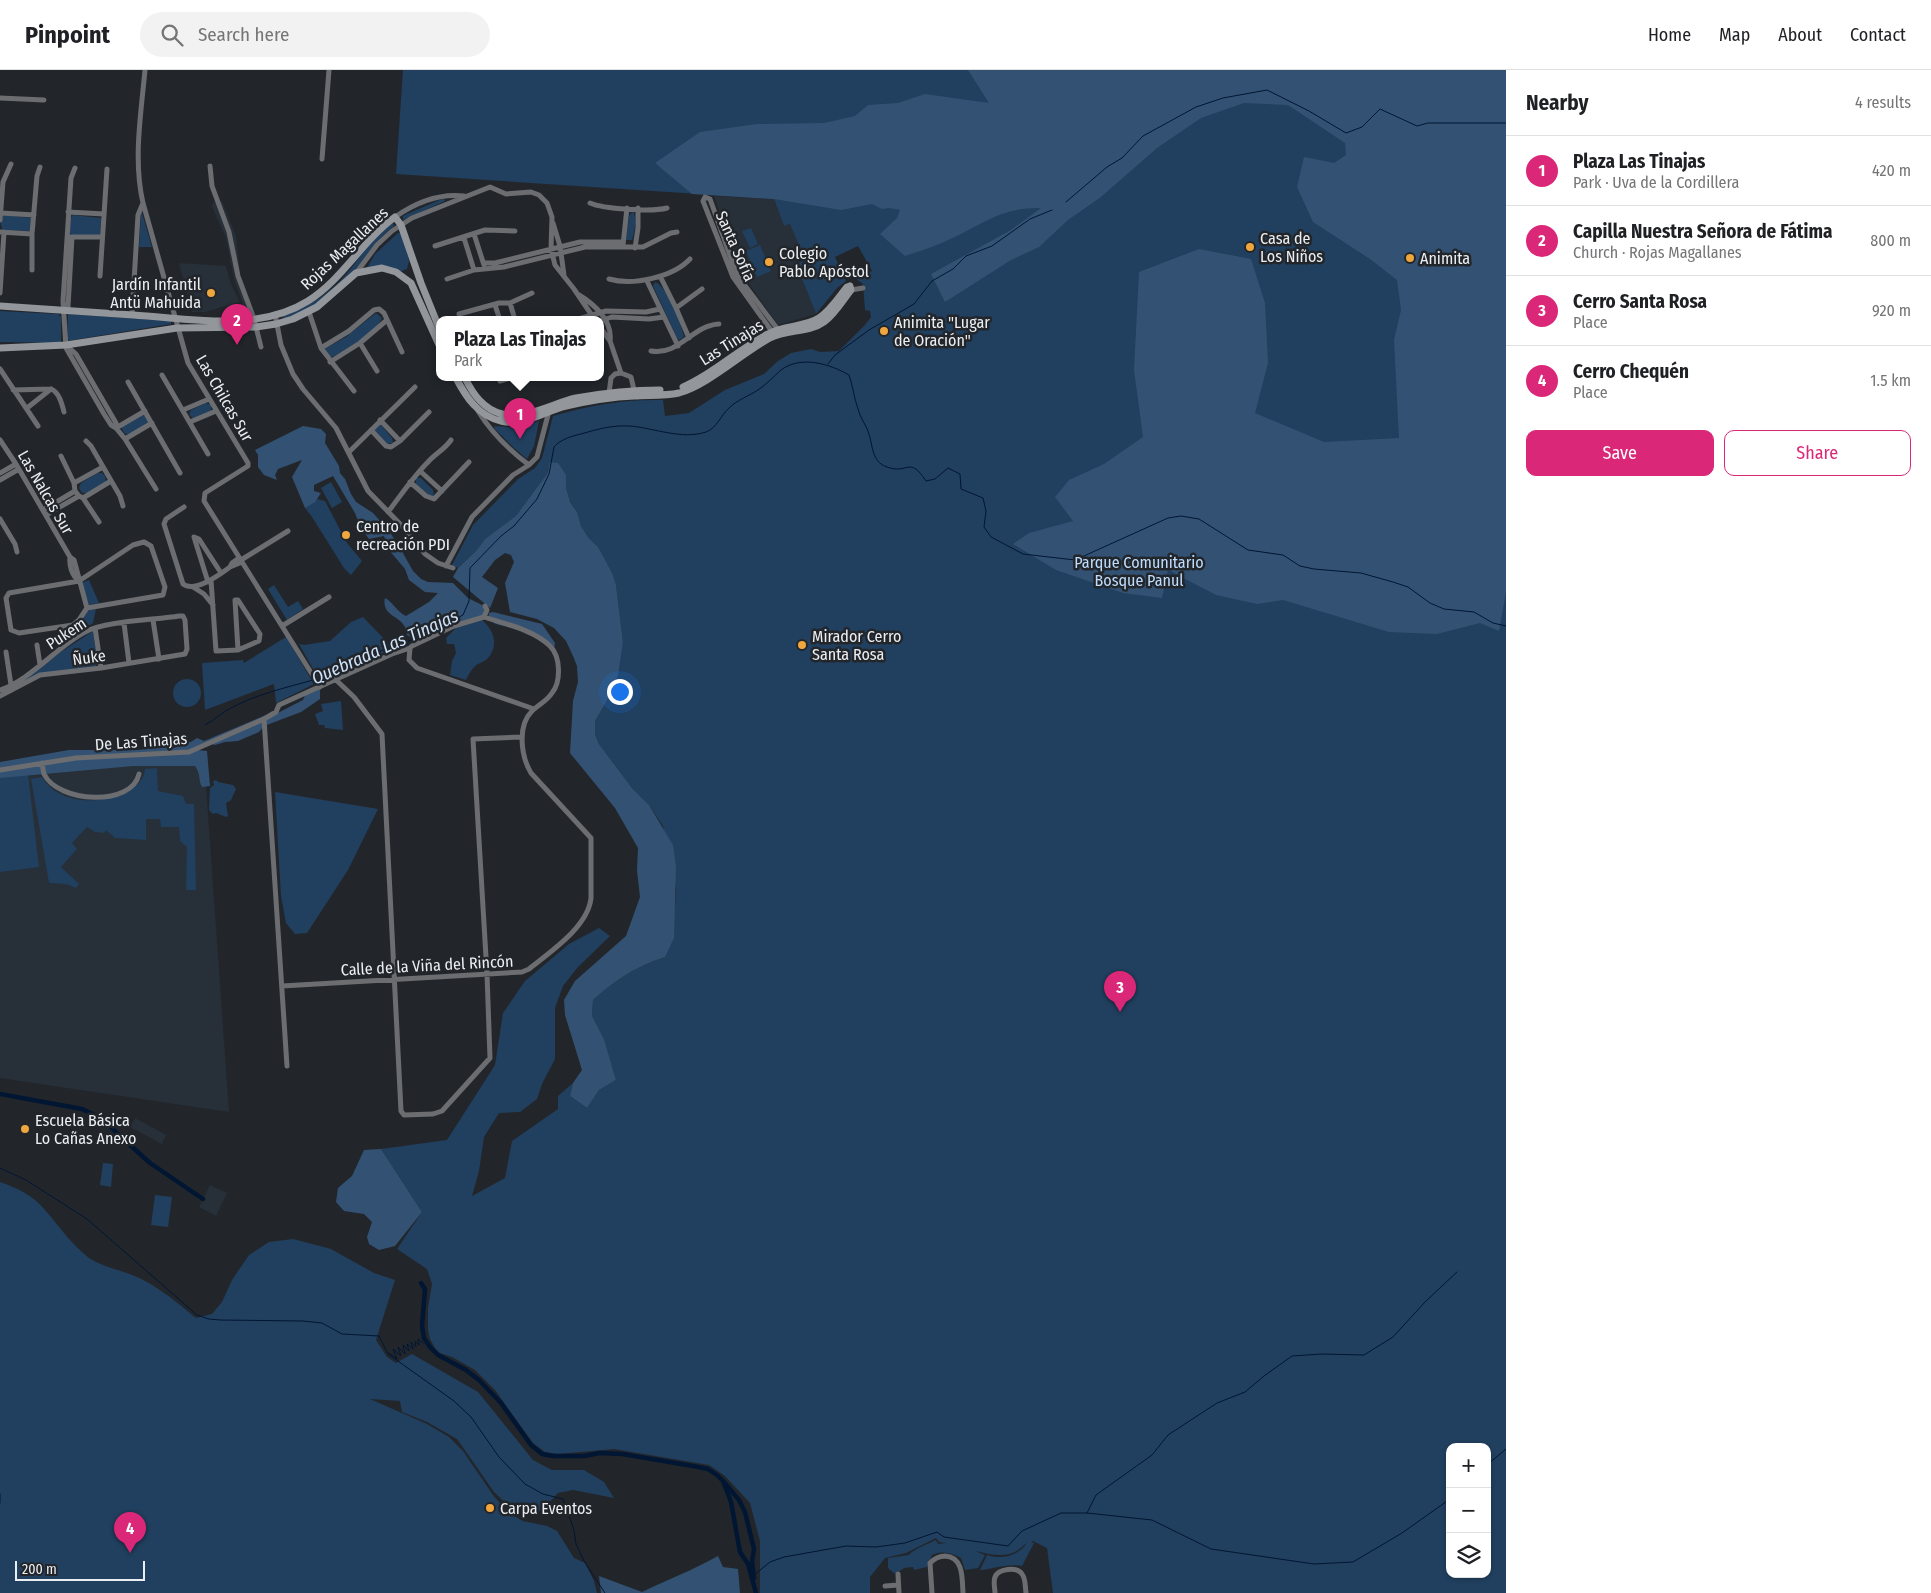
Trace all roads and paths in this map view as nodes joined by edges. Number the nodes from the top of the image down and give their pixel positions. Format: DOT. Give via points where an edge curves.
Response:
graph roads {
  1 [pos="145,70"];
  2 [pos="329,70"];
  3 [pos="0,98"];
  4 [pos="44,100"];
  5 [pos="322,160"];
  6 [pos="11,164"];
  7 [pos="210,166"];
  8 [pos="40,167"];
  9 [pos="75,168"];
  10 [pos="107,169"];
  11 [pos="467,196"];
  12 [pos="590,203"];
  13 [pos="143,204"];
  14 [pos="627,208"];
  15 [pos="638,208"];
  16 [pos="667,208"];
  17 [pos="68,212"];
  18 [pos="1,213"];
  19 [pos="104,214"];
  20 [pos="34,215"];
  21 [pos="395,217"];
  22 [pos="0,220"];
  23 [pos="552,220"];
  24 [pos="401,225"];
  25 [pos="515,231"];
  26 [pos="2,232"];
  27 [pos="677,232"];
  28 [pos="32,234"];
  29 [pos="474,234"];
  30 [pos="69,237"];
  31 [pos="102,237"];
  32 [pos="464,238"];
  33 [pos="623,245"];
  34 [pos="435,246"];
  35 [pos="560,246"];
  36 [pos="635,248"];
  37 [pos="551,249"];
  38 [pos="561,252"];
  39 [pos="552,256"];
  40 [pos="690,259"];
  41 [pos="413,262"];
  42 [pos="484,266"];
  43 [pos="32,270"];
  44 [pos="474,270"];
  45 [pos="356,273"];
  46 [pos="400,274"];
  47 [pos="564,275"];
  48 [pos="100,276"];
  49 [pos="660,276"];
  50 [pos="447,279"];
  51 [pos="610,279"];
  52 [pos="647,281"];
  53 [pos="863,288"];
  54 [pos="702,289"];
  55 [pos="851,290"];
  56 [pos="0,293"];
  57 [pos="532,293"];
  58 [pos="577,294"];
  59 [pos="510,303"];
  60 [pos="495,305"];
  61 [pos="0,306"];
  62 [pos="676,308"];
  63 [pos="660,309"];
  64 [pos="65,311"];
  65 [pos="309,312"];
  66 [pos="600,313"];
  67 [pos="275,314"];
  68 [pos="459,314"];
  69 [pos="132,315"];
  70 [pos="499,316"];
  71 [pos="515,316"];
  72 [pos="592,316"];
  73 [pos="596,316"];
  74 [pos="601,316"];
  75 [pos="664,317"];
  76 [pos="174,318"];
  77 [pos="254,319"];
  78 [pos="387,320"];
  79 [pos="436,320"];
  80 [pos="604,320"];
  81 [pos="604,322"];
  82 [pos="276,324"];
  83 [pos="719,324"];
  84 [pos="256,327"];
  85 [pos="177,328"];
  86 [pos="604,333"];
  87 [pos="776,333"];
  88 [pos="436,338"];
  89 [pos="689,338"];
  90 [pos="610,341"];
  91 [pos="360,343"];
  92 [pos="66,345"];
  93 [pos="678,346"];
  94 [pos="261,347"];
  95 [pos="0,348"];
  96 [pos="321,348"];
  97 [pos="651,351"];
  98 [pos="402,352"];
  99 [pos="330,362"];
  100 [pos="0,370"];
  101 [pos="377,371"];
  102 [pos="622,373"];
  103 [pos="162,375"];
  104 [pos="458,381"];
  105 [pos="467,381"];
  106 [pos="503,381"];
  107 [pos="128,382"];
  108 [pos="500,382"];
  109 [pos="415,387"];
  110 [pos="51,388"];
  111 [pos="12,390"];
  112 [pos="634,390"];
  113 [pos="354,391"];
  114 [pos="609,393"];
  115 [pos="209,399"];
  116 [pos="27,408"];
  117 [pos="477,408"];
  118 [pos="550,408"];
  119 [pos="183,410"];
  120 [pos="145,411"];
  121 [pos="216,411"];
  122 [pos="64,412"];
  123 [pos="429,412"];
  124 [pos="380,420"];
  125 [pos="496,420"];
  126 [pos="190,422"];
  127 [pos="152,423"];
  128 [pos="38,426"];
  129 [pos="116,428"];
  130 [pos="371,430"];
  131 [pos="494,432"];
  132 [pos="125,439"];
  133 [pos="0,440"];
  134 [pos="451,440"];
  135 [pos="86,441"];
  136 [pos="400,441"];
  137 [pos="349,452"];
  138 [pos="208,454"];
  139 [pos="61,456"];
  140 [pos="470,462"];
  141 [pos="16,464"];
  142 [pos="529,465"];
  143 [pos="103,467"];
  144 [pos="19,469"];
  145 [pos="420,471"];
  146 [pos="0,473"];
  147 [pos="180,473"];
  148 [pos="0,480"];
  149 [pos="111,481"];
  150 [pos="410,482"];
  151 [pos="74,483"];
  152 [pos="156,489"];
  153 [pos="442,491"];
  154 [pos="79,495"];
  155 [pos="122,506"];
  156 [pos="184,507"];
  157 [pos="388,512"];
  158 [pos="44,513"];
  159 [pos="0,519"];
  160 [pos="99,522"];
  161 [pos="288,531"];
  162 [pos="17,552"];
  163 [pos="241,560"];
  164 [pos="446,566"];
  165 [pos="453,568"];
  166 [pos="222,573"];
  167 [pos="79,581"];
  168 [pos="210,581"];
  169 [pos="193,586"];
  170 [pos="329,597"];
  171 [pos="213,606"];
  172 [pos="485,606"];
  173 [pos="87,608"];
  174 [pos="484,617"];
  175 [pos="153,620"];
  176 [pos="124,623"];
  177 [pos="282,626"];
  178 [pos="95,628"];
  179 [pos="37,645"];
  180 [pos="410,648"];
  181 [pos="238,650"];
  182 [pos="6,652"];
  183 [pos="185,654"];
  184 [pos="159,659"];
  185 [pos="130,663"];
  186 [pos="40,665"];
  187 [pos="101,668"];
  188 [pos="335,679"];
  189 [pos="11,685"];
  190 [pos="320,687"];
  191 [pos="0,690"];
  192 [pos="0,696"];
  193 [pos="534,709"];
  194 [pos="264,718"];
  195 [pos="522,737"];
  196 [pos="42,763"];
  197 [pos="0,770"];
  198 [pos="139,774"];
  199 [pos="487,974"];
  200 [pos="394,979"];
  201 [pos="282,986"];
  202 [pos="287,1066"];
  203 [pos="898,1574"];
  204 [pos="898,1585"];
  205 [pos="885,1586"];
  206 [pos="899,1593"];
  207 [pos="932,1593"];
  208 [pos="964,1593"];
  209 [pos="995,1593"];
  210 [pos="1026,1593"];
  1 -- 13 [label="street, Las Chilcas Sur" via="137,159"];
  2 -- 5 [label="street"];
  3 -- 4 [label="street"];
  6 -- 18 [label="street" via="3,182"];
  7 -- 77 [label="street" via="212,186 229,232 242,292"];
  8 -- 20 [label="street"];
  9 -- 17 [label="street"];
  10 -- 19 [label="street"];
  11 -- 21 [label="street, Rojas Magallanes" via="440,196"];
  11 -- 23 [label="street, Rojas Magallanes" via="490,187 506,194 527,192 539,195 549,206"];
  11 -- 24 [label="street, Rojas Magallanes"];
  12 -- 14 [label="street"];
  13 -- 69 [label="street" via="138,215"];
  13 -- 76 [label="street, Las Chilcas Sur"];
  14 -- 15 [label="street"];
  14 -- 33 [label="street"];
  15 -- 16 [label="street"];
  15 -- 36 [label="street"];
  17 -- 19 [label="street"];
  17 -- 30 [label="street"];
  18 -- 20 [label="street"];
  18 -- 22 [label="street"];
  19 -- 31 [label="street"];
  20 -- 28 [label="street"];
  21 -- 24 [label="street"];
  21 -- 67 [label="street, Rojas Magallanes" via="376,232 319,293 299,306"];
  23 -- 35 [label="street"];
  23 -- 37 [label="street"];
  24 -- 41 [label="street"];
  24 -- 45 [label="street, Rojas Magallanes" via="377,245"];
  25 -- 29 [label="street" via="490,229"];
  26 -- 28 [label="street"];
  26 -- 56 [label="street"];
  27 -- 36 [label="street"];
  28 -- 43 [label="street"];
  29 -- 32 [label="street"];
  29 -- 42 [label="street"];
  30 -- 31 [label="street"];
  30 -- 64 [label="street" via="68,306"];
  31 -- 48 [label="street"];
  32 -- 34 [label="street"];
  32 -- 44 [label="street"];
  33 -- 35 [label="street" via="588,240"];
  33 -- 36 [label="street"];
  33 -- 38 [label="street"];
  35 -- 37 [label="street"];
  35 -- 38 [label="street"];
  37 -- 39 [label="street"];
  37 -- 42 [label="street"];
  38 -- 39 [label="street"];
  38 -- 47 [label="street"];
  39 -- 42 [label="street" via="504,267"];
  39 -- 47 [label="street"];
  40 -- 49 [label="street"];
  41 -- 46 [label="street" via="406,274"];
  41 -- 79 [label="street"];
  42 -- 44 [label="street"];
  44 -- 50 [label="street"];
  45 -- 46 [label="street" via="382,268"];
  45 -- 65 [label="street, Rojas Magallanes"];
  46 -- 88 [label="street" via="413,286"];
  47 -- 58 [label="street"];
  49 -- 52 [label="street"];
  49 -- 62 [label="street"];
  51 -- 52 [label="street"];
  52 -- 63 [label="street"];
  53 -- 55 [label="street"];
  54 -- 62 [label="street"];
  55 -- 87 [label="street, Las Tinajas" via="848,287 817,320"];
  57 -- 59 [label="street"];
  58 -- 66 [label="street"];
  58 -- 72 [label="street"];
  59 -- 60 [label="street"];
  59 -- 71 [label="street"];
  60 -- 68 [label="street"];
  60 -- 70 [label="street"];
  61 -- 64 [label="street, Rojas Magallanes"];
  62 -- 89 [label="street"];
  63 -- 66 [label="street"];
  63 -- 75 [label="street"];
  64 -- 69 [label="street, Rojas Magallanes"];
  64 -- 92 [label="street"];
  65 -- 82 [label="street, Rojas Magallanes"];
  65 -- 96 [label="street"];
  66 -- 73 [label="street"];
  66 -- 74 [label="street"];
  67 -- 77 [label="street, Rojas Magallanes"];
  67 -- 82 [label="street"];
  69 -- 76 [label="street, Rojas Magallanes"];
  75 -- 80 [label="street"];
  75 -- 93 [label="street"];
  76 -- 77 [label="street, Rojas Magallanes"];
  76 -- 85 [label="street, Las Chilcas Sur"];
  77 -- 84 [label="street"];
  78 -- 91 [label="street"];
  78 -- 96 [label="street" via="382,311 374,310"];
  78 -- 98 [label="street"];
  81 -- 90 [label="street" via="611,334"];
  82 -- 84 [label="street, Rojas Magallanes"];
  82 -- 137 [label="street" via="296,380 331,421"];
  83 -- 89 [label="street" via="706,327"];
  84 -- 85 [label="street, Rojas Magallanes"];
  84 -- 94 [label="street"];
  85 -- 92 [label="street, Rojas Magallanes"];
  85 -- 115 [label="street, Las Chilcas Sur" via="188,363"];
  86 -- 90 [label="street"];
  87 -- 87 [label="street, Santa Sofía" via="737,274 710,199 705,197 703,201 733,278"];
  87 -- 112 [label="street, Las Tinajas" via="684,386 666,390"];
  87 -- 118 [label="street, Las Tinajas" via="684,391"];
  89 -- 93 [label="street"];
  90 -- 102 [label="street"];
  91 -- 99 [label="street"];
  91 -- 101 [label="street"];
  92 -- 95 [label="street, Rojas Magallanes"];
  92 -- 129 [label="street" via="104,414"];
  93 -- 97 [label="street" via="664,352"];
  96 -- 99 [label="street"];
  99 -- 113 [label="street"];
  100 -- 111 [label="street"];
  102 -- 112 [label="street" via="631,377"];
  102 -- 114 [label="street" via="611,378"];
  103 -- 119 [label="street"];
  104 -- 117 [label="street"];
  105 -- 118 [label="street" via="480,401 502,414 524,414"];
  106 -- 108 [label="street"];
  107 -- 120 [label="street"];
  109 -- 124 [label="street"];
  110 -- 111 [label="street"];
  110 -- 116 [label="street"];
  110 -- 122 [label="street"];
  111 -- 116 [label="street"];
  112 -- 114 [label="street, Las Tinajas"];
  114 -- 118 [label="street, Las Tinajas"];
  115 -- 119 [label="street"];
  115 -- 121 [label="street, Las Chilcas Sur"];
  116 -- 128 [label="street"];
  117 -- 125 [label="street"];
  117 -- 131 [label="street"];
  118 -- 125 [label="street" via="521,422"];
  118 -- 142 [label="street" via="539,452"];
  119 -- 126 [label="street"];
  120 -- 127 [label="street"];
  120 -- 129 [label="street"];
  121 -- 126 [label="street"];
  121 -- 163 [label="street, Las Chilcas Sur" via="248,466 205,493 203,499"];
  123 -- 136 [label="street"];
  124 -- 130 [label="street"];
  124 -- 136 [label="street"];
  125 -- 131 [label="street" via="492,426"];
  126 -- 138 [label="street"];
  127 -- 132 [label="street"];
  127 -- 147 [label="street"];
  129 -- 132 [label="street"];
  130 -- 136 [label="street" via="386,446 391,447"];
  130 -- 137 [label="street"];
  131 -- 142 [label="street"];
  132 -- 152 [label="street"];
  133 -- 141 [label="street, Las Nalcas Sur"];
  134 -- 145 [label="street"];
  135 -- 143 [label="street"];
  137 -- 157 [label="street" via="365,486"];
  139 -- 151 [label="street"];
  140 -- 153 [label="street"];
  141 -- 144 [label="street, Las Nalcas Sur"];
  141 -- 146 [label="street"];
  142 -- 164 [label="street" via="513,475 472,517"];
  143 -- 149 [label="street"];
  143 -- 151 [label="street"];
  144 -- 148 [label="street"];
  144 -- 158 [label="street, Las Nalcas Sur"];
  145 -- 150 [label="street"];
  145 -- 153 [label="street"];
  149 -- 154 [label="street"];
  149 -- 155 [label="street"];
  150 -- 153 [label="street" via="430,499"];
  150 -- 157 [label="street"];
  151 -- 154 [label="street"];
  154 -- 158 [label="street"];
  154 -- 160 [label="street"];
  156 -- 169 [label="street" via="166,519 164,524 183,584"];
  157 -- 164 [label="street" via="425,554"];
  158 -- 167 [label="street, Las Nalcas Sur" via="70,558 73,574"];
  159 -- 162 [label="street"];
  161 -- 163 [label="street"];
  163 -- 166 [label="street"];
  163 -- 177 [label="street, Las Chilcas Sur"];
  164 -- 165 [label="street"];
  166 -- 168 [label="street"];
  166 -- 168 [label="street" via="199,538 194,537"];
  167 -- 173 [label="street, Las Nalcas Sur"];
  167 -- 173 [label="street" via="9,593 6,598 11,629 19,633 73,625"];
  167 -- 173 [label="street" via="144,542 151,546 165,587 162,596"];
  168 -- 169 [label="street"];
  168 -- 171 [label="street"];
  169 -- 171 [label="street"];
  170 -- 177 [label="street"];
  171 -- 181 [label="street" via="216,651"];
  172 -- 174 [label="street"];
  174 -- 180 [label="street, De Las Tinajas" via="454,626"];
  174 -- 193 [label="street" via="531,634 551,647 558,665 557,684 550,696"];
  175 -- 176 [label="street, Pukem"];
  175 -- 183 [label="street, Pukem" via="183,616"];
  175 -- 184 [label="street"];
  176 -- 178 [label="street, Pukem"];
  176 -- 185 [label="street"];
  177 -- 190 [label="street, Las Chilcas Sur"];
  178 -- 186 [label="street, Pukem"];
  178 -- 187 [label="street"];
  179 -- 186 [label="street"];
  180 -- 188 [label="street, De Las Tinajas"];
  180 -- 193 [label="street" via="409,660 418,668"];
  181 -- 181 [label="street" via="235,602 235,600 261,636 259,641"];
  182 -- 189 [label="street"];
  183 -- 184 [label="street, Ñuke"];
  184 -- 185 [label="street, Ñuke"];
  185 -- 187 [label="street, Ñuke"];
  186 -- 189 [label="street, Pukem"];
  187 -- 192 [label="street, Ñuke" via="40,675"];
  188 -- 190 [label="street, De Las Tinajas"];
  188 -- 200 [label="street" via="354,697 382,734"];
  189 -- 191 [label="street, Pukem"];
  190 -- 194 [label="street, De Las Tinajas" via="279,705 276,712"];
  193 -- 195 [label="street" via="527,718"];
  194 -- 196 [label="street, De Las Tinajas" via="189,752"];
  194 -- 201 [label="street"];
  195 -- 199 [label="street" via="473,740"];
  195 -- 199 [label="street, Calle de la Viña del Rincón" via="531,773 591,838 591,901 571,935 529,969"];
  196 -- 197 [label="street, De Las Tinajas"];
  196 -- 198 [label="street" via="45,776 56,786 90,798 106,798 129,788"];
  199 -- 200 [label="street, Calle de la Viña del Rincón"];
  199 -- 200 [label="street" via="490,1058 444,1109 433,1114 406,1116 401,1111"];
  200 -- 201 [label="street, Calle de la Viña del Rincón"];
  201 -- 202 [label="street"];
  203 -- 204 [label="street"];
  204 -- 205 [label="street"];
  204 -- 206 [label="street"];
  207 -- 208 [label="street" via="930,1563 944,1556 958,1562"];
  209 -- 210 [label="street" via="996,1574 1009,1570 1018,1570 1023,1575"];
}
